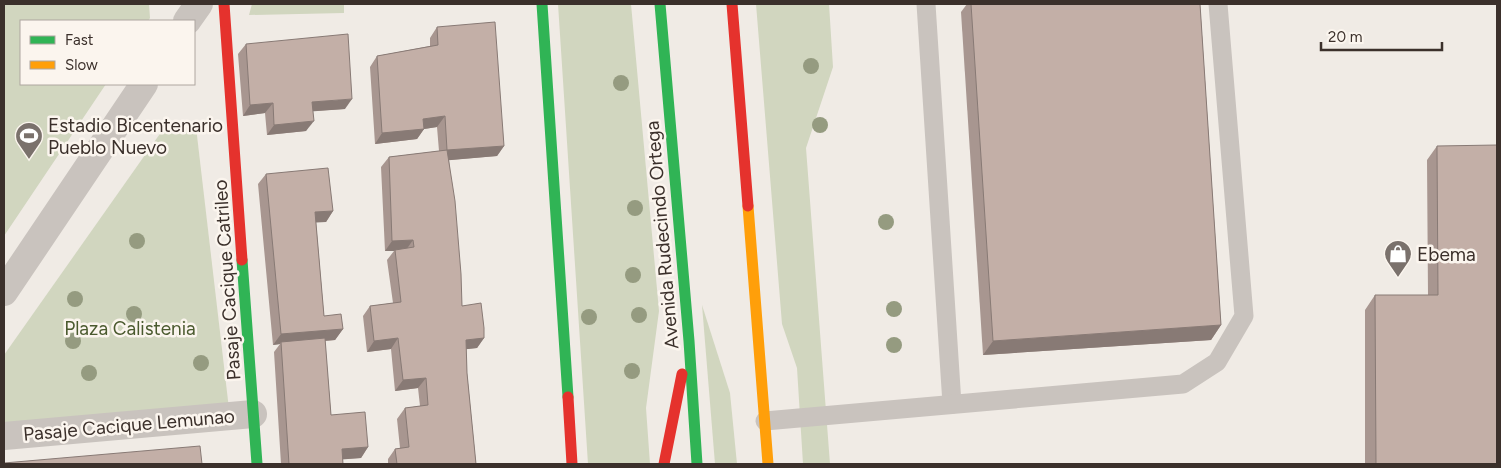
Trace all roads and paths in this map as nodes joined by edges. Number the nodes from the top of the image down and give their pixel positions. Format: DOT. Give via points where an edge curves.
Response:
graph roads {
  1 [pos="198,4"];
  2 [pos="224,4"];
  3 [pos="542,4"];
  4 [pos="660,4"];
  5 [pos="732,4"];
  6 [pos="926,4"];
  7 [pos="1218,4"];
  8 [pos="188,20"];
  9 [pos="143,85"];
  10 [pos="4,292"];
  11 [pos="688,341"];
  12 [pos="952,404"];
  13 [pos="254,414"];
  14 [pos="764,421"];
  15 [pos="4,436"];
  16 [pos="767,456"];
  17 [pos="257,464"];
  18 [pos="572,464"];
  19 [pos="664,464"];
  20 [pos="697,464"];
  21 [pos="782,464"];
  1 -- 8 [label="street"];
  2 -- 13 [label="main road, Pasaje Cacique Catrileo"];
  3 -- 18 [label="main road"];
  4 -- 11 [label="main road, Avenida Rudecindo Ortega"];
  5 -- 14 [label="main road"];
  6 -- 12 [label="lane"];
  7 -- 12 [label="lane" via="1244,316 1217,362 1183,384"];
  9 -- 10 [label="street"];
  11 -- 19 [label="main road"];
  11 -- 20 [label="main road, Avenida Rudecindo Ortega"];
  12 -- 14 [label="lane"];
  13 -- 15 [label="street, Pasaje Cacique Lemunao"];
  13 -- 17 [label="main road, Pasaje Cacique Catrileo"];
  14 -- 16 [label="main road"];
  16 -- 21 [label="lane"];
}
